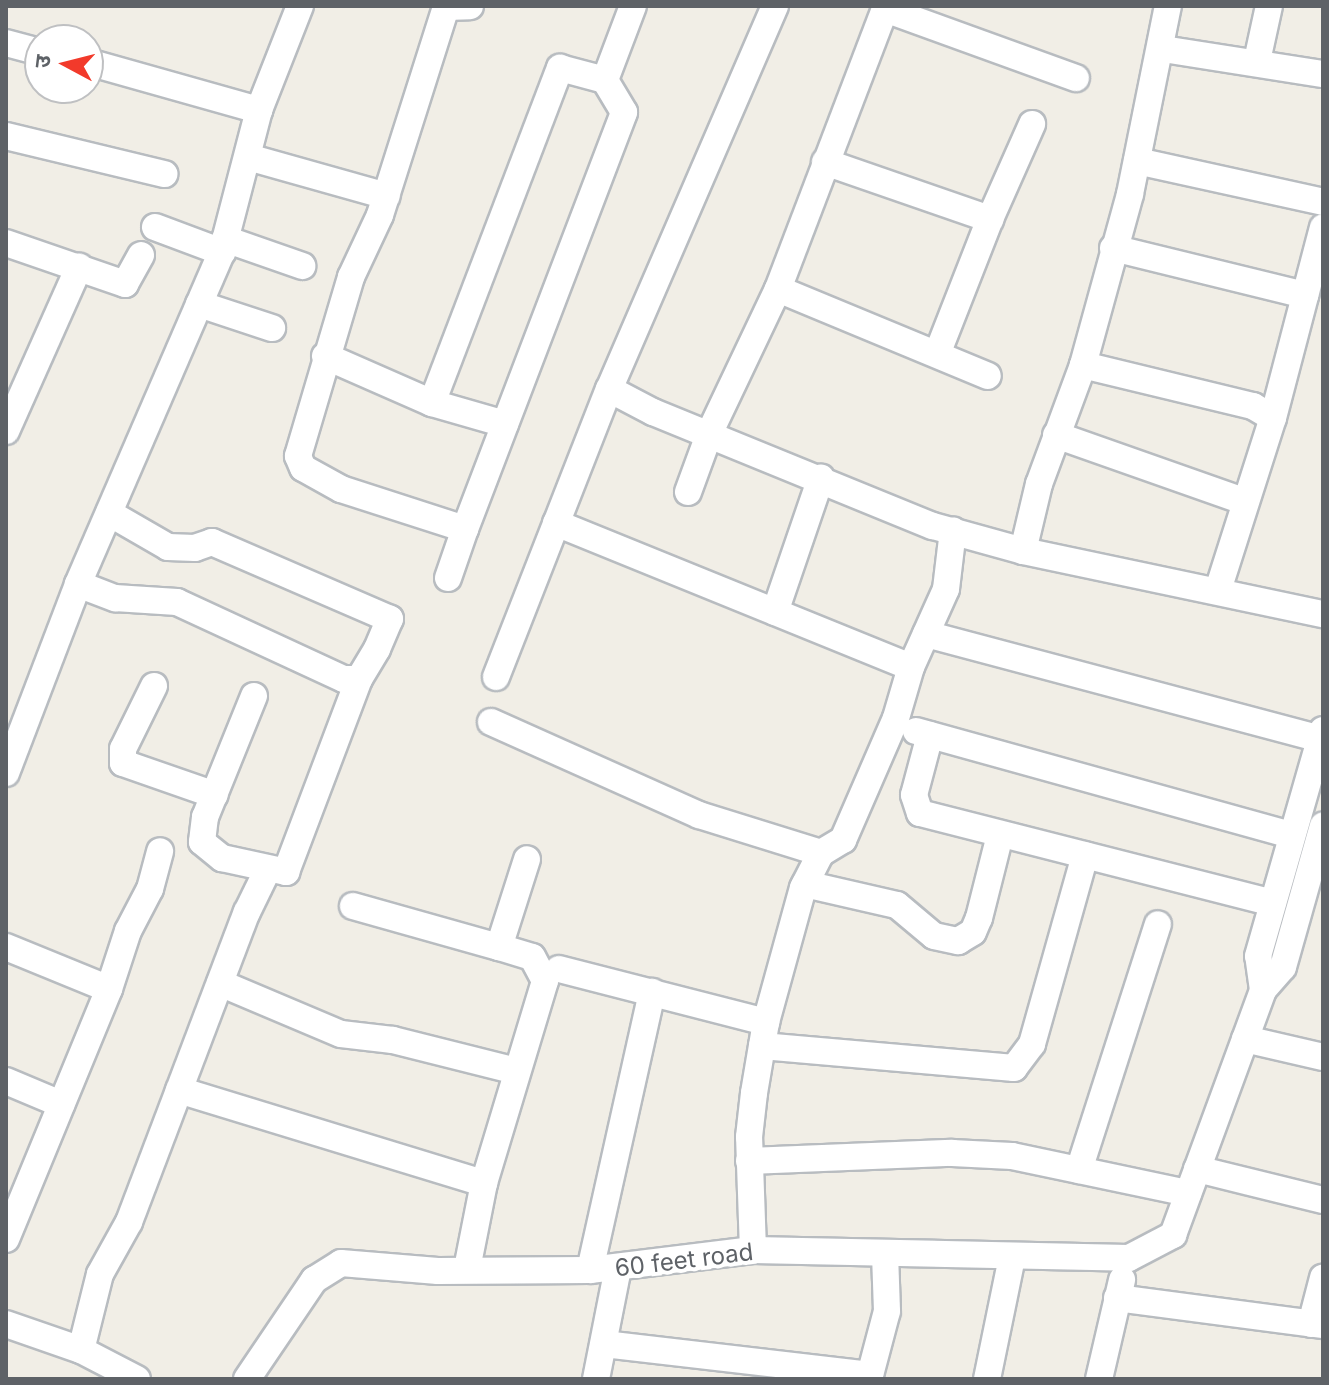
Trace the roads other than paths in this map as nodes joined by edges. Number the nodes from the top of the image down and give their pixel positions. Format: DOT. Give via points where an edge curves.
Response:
graph roads {
  1 [pos="300,6"];
  2 [pos="453,6"];
  3 [pos="633,6"];
  4 [pos="775,6"];
  5 [pos="1168,6"];
  6 [pos="1269,6"];
  7 [pos="885,8"];
  8 [pos="1163,49"];
  9 [pos="1257,61"];
  10 [pos="104,66"];
  11 [pos="1323,74"];
  12 [pos="1076,78"];
  13 [pos="605,80"];
  14 [pos="259,110"];
  15 [pos="1032,124"];
  16 [pos="6,136"];
  17 [pos="248,157"];
  18 [pos="1137,161"];
  19 [pos="825,162"];
  20 [pos="164,174"];
  21 [pos="387,196"];
  22 [pos="1323,202"];
  23 [pos="990,219"];
  24 [pos="155,227"];
  25 [pos="1323,227"];
  26 [pos="6,243"];
  27 [pos="223,245"];
  28 [pos="1113,248"];
  29 [pos="141,255"];
  30 [pos="302,266"];
  31 [pos="79,267"];
  32 [pos="778,289"];
  33 [pos="1305,295"];
  34 [pos="199,304"];
  35 [pos="272,328"];
  36 [pos="937,354"];
  37 [pos="325,356"];
  38 [pos="1083,365"];
  39 [pos="988,376"];
  40 [pos="609,389"];
  41 [pos="432,403"];
  42 [pos="1273,418"];
  43 [pos="505,424"];
  44 [pos="6,431"];
  45 [pos="710,432"];
  46 [pos="1056,435"];
  47 [pos="821,478"];
  48 [pos="688,492"];
  49 [pos="1246,502"];
  50 [pos="109,513"];
  51 [pos="556,523"];
  52 [pos="465,529"];
  53 [pos="953,530"];
  54 [pos="1023,551"];
  55 [pos="448,578"];
  56 [pos="78,584"];
  57 [pos="1218,590"];
  58 [pos="775,612"];
  59 [pos="1323,614"];
  60 [pos="926,634"];
  61 [pos="911,667"];
  62 [pos="496,677"];
  63 [pos="359,679"];
  64 [pos="154,686"];
  65 [pos="254,696"];
  66 [pos="491,722"];
  67 [pos="893,725"];
  68 [pos="930,735"];
  69 [pos="1322,735"];
  70 [pos="6,773"];
  71 [pos="215,795"];
  72 [pos="1323,826"];
  73 [pos="1000,835"];
  74 [pos="1292,835"];
  75 [pos="160,851"];
  76 [pos="821,853"];
  77 [pos="1085,855"];
  78 [pos="527,859"];
  79 [pos="268,869"];
  80 [pos="805,884"];
  81 [pos="1313,899"];
  82 [pos="1273,903"];
  83 [pos="353,906"];
  84 [pos="1158,924"];
  85 [pos="6,947"];
  86 [pos="499,947"];
  87 [pos="559,969"];
  88 [pos="220,983"];
  89 [pos="109,989"];
  90 [pos="1263,990"];
  91 [pos="652,992"];
  92 [pos="764,1034"];
  93 [pos="1245,1039"];
  94 [pos="1323,1057"];
  95 [pos="516,1071"];
  96 [pos="6,1081"];
  97 [pos="179,1090"];
  98 [pos="61,1104"];
  99 [pos="749,1161"];
  100 [pos="1079,1170"];
  101 [pos="1192,1181"];
  102 [pos="484,1183"];
  103 [pos="1323,1200"];
  104 [pos="11,1212"];
  105 [pos="6,1239"];
  106 [pos="753,1250"];
  107 [pos="885,1254"];
  108 [pos="1012,1257"];
  109 [pos="1129,1258"];
  110 [pos="618,1268"];
  111 [pos="467,1269"];
  112 [pos="590,1270"];
  113 [pos="1323,1278"];
  114 [pos="1117,1298"];
  115 [pos="6,1324"];
  116 [pos="1317,1324"];
  117 [pos="604,1344"];
  118 [pos="94,1364"];
  119 [pos="870,1377"];
  120 [pos="137,1379"];
  121 [pos="247,1379"];
  122 [pos="596,1379"];
  123 [pos="987,1379"];
  124 [pos="1099,1379"];
  1 -- 14 [label="street"];
  2 -- 21 [label="street"];
  3 -- 13 [label="street"];
  4 -- 40 [label="street"];
  5 -- 8 [label="street"];
  6 -- 9 [label="street"];
  7 -- 12 [label="street"];
  7 -- 19 [label="street"];
  8 -- 9 [label="street"];
  8 -- 18 [label="street"];
  9 -- 11 [label="street"];
  10 -- 14 [label="street"];
  13 -- 41 [label="street" via="560,68"];
  13 -- 43 [label="street" via="624,112"];
  14 -- 17 [label="street"];
  15 -- 23 [label="street"];
  16 -- 20 [label="street"];
  17 -- 21 [label="street"];
  17 -- 27 [label="street"];
  18 -- 22 [label="street"];
  18 -- 28 [label="street"];
  19 -- 23 [label="street"];
  19 -- 32 [label="street"];
  21 -- 37 [label="street" via="351,277"];
  23 -- 36 [label="street"];
  24 -- 27 [label="street"];
  25 -- 33 [label="street"];
  26 -- 31 [label="street"];
  27 -- 30 [label="street"];
  27 -- 34 [label="street"];
  28 -- 33 [label="street"];
  28 -- 38 [label="street"];
  29 -- 31 [label="street" via="125,284"];
  31 -- 44 [label="street"];
  32 -- 36 [label="street"];
  32 -- 45 [label="street"];
  33 -- 42 [label="street"];
  34 -- 35 [label="street"];
  34 -- 50 [label="street"];
  36 -- 39 [label="street"];
  37 -- 41 [label="street"];
  37 -- 52 [label="street" via="298,456 303,468 341,489"];
  38 -- 42 [label="street" via="1253,406"];
  38 -- 46 [label="street"];
  40 -- 45 [label="street"];
  40 -- 51 [label="street"];
  41 -- 43 [label="street"];
  42 -- 49 [label="street"];
  43 -- 52 [label="street"];
  45 -- 47 [label="street"];
  45 -- 48 [label="street"];
  46 -- 49 [label="street"];
  46 -- 54 [label="street"];
  47 -- 53 [label="street"];
  47 -- 58 [label="street"];
  49 -- 57 [label="street"];
  50 -- 56 [label="street"];
  50 -- 63 [label="street" via="168,547 195,548 212,542 390,619"];
  51 -- 58 [label="street"];
  51 -- 62 [label="street"];
  52 -- 55 [label="street"];
  53 -- 54 [label="street"];
  53 -- 60 [label="street" via="946,589"];
  54 -- 57 [label="street"];
  56 -- 63 [label="street" via="115,598 177,602 336,676"];
  56 -- 70 [label="street"];
  57 -- 59 [label="street"];
  58 -- 61 [label="street"];
  60 -- 61 [label="street"];
  60 -- 69 [label="street"];
  61 -- 67 [label="street"];
  63 -- 79 [label="street" via="286,872"];
  64 -- 71 [label="street" via="123,749 123,763"];
  65 -- 71 [label="street"];
  66 -- 76 [label="street" via="699,815"];
  67 -- 68 [label="street"];
  67 -- 76 [label="street" via="843,840"];
  68 -- 73 [label="street" via="914,795 920,813"];
  68 -- 74 [label="street"];
  69 -- 74 [label="street"];
  71 -- 79 [label="street" via="202,832 209,851"];
  72 -- 81 [label="street"];
  73 -- 77 [label="street"];
  73 -- 80 [label="street" via="979,918 973,932 958,941 934,936 897,905"];
  74 -- 82 [label="street"];
  75 -- 89 [label="street"];
  76 -- 80 [label="street"];
  77 -- 82 [label="street"];
  77 -- 92 [label="street" via="1032,1044 1014,1068"];
  78 -- 86 [label="street"];
  79 -- 88 [label="street"];
  80 -- 92 [label="street"];
  81 -- 90 [label="street" via="1283,967"];
  82 -- 90 [label="street" via="1258,956"];
  83 -- 86 [label="street"];
  84 -- 100 [label="street"];
  85 -- 89 [label="street"];
  86 -- 95 [label="street" via="532,957 545,981"];
  87 -- 91 [label="street"];
  88 -- 95 [label="street" via="341,1034 393,1040"];
  88 -- 97 [label="street"];
  89 -- 98 [label="street"];
  90 -- 93 [label="street"];
  91 -- 92 [label="street"];
  91 -- 112 [label="street"];
  92 -- 99 [label="street"];
  93 -- 94 [label="street"];
  93 -- 101 [label="street"];
  95 -- 102 [label="street"];
  96 -- 98 [label="street"];
  97 -- 102 [label="street"];
  97 -- 118 [label="street" via="129,1222 100,1274"];
  98 -- 104 [label="street"];
  99 -- 100 [label="street" via="952,1153 1012,1156"];
  99 -- 106 [label="street"];
  100 -- 101 [label="street"];
  101 -- 103 [label="street"];
  101 -- 109 [label="street, 60 feet road" via="1173,1235"];
  102 -- 111 [label="street"];
  104 -- 105 [label="street"];
  106 -- 107 [label="street, 60 feet road"];
  106 -- 110 [label="street, 60 feet road"];
  107 -- 108 [label="street, 60 feet road" via="904,1250"];
  107 -- 119 [label="street" via="887,1311"];
  108 -- 109 [label="street, 60 feet road"];
  108 -- 123 [label="street"];
  109 -- 114 [label="street"];
  110 -- 112 [label="street, 60 feet road"];
  110 -- 117 [label="street"];
  111 -- 112 [label="street, 60 feet road"];
  111 -- 121 [label="street, 60 feet road" via="341,1263 314,1280"];
  113 -- 116 [label="street"];
  114 -- 116 [label="street"];
  114 -- 124 [label="street"];
  115 -- 118 [label="street"];
  117 -- 119 [label="street"];
  117 -- 122 [label="street"];
  118 -- 120 [label="street"];
}
